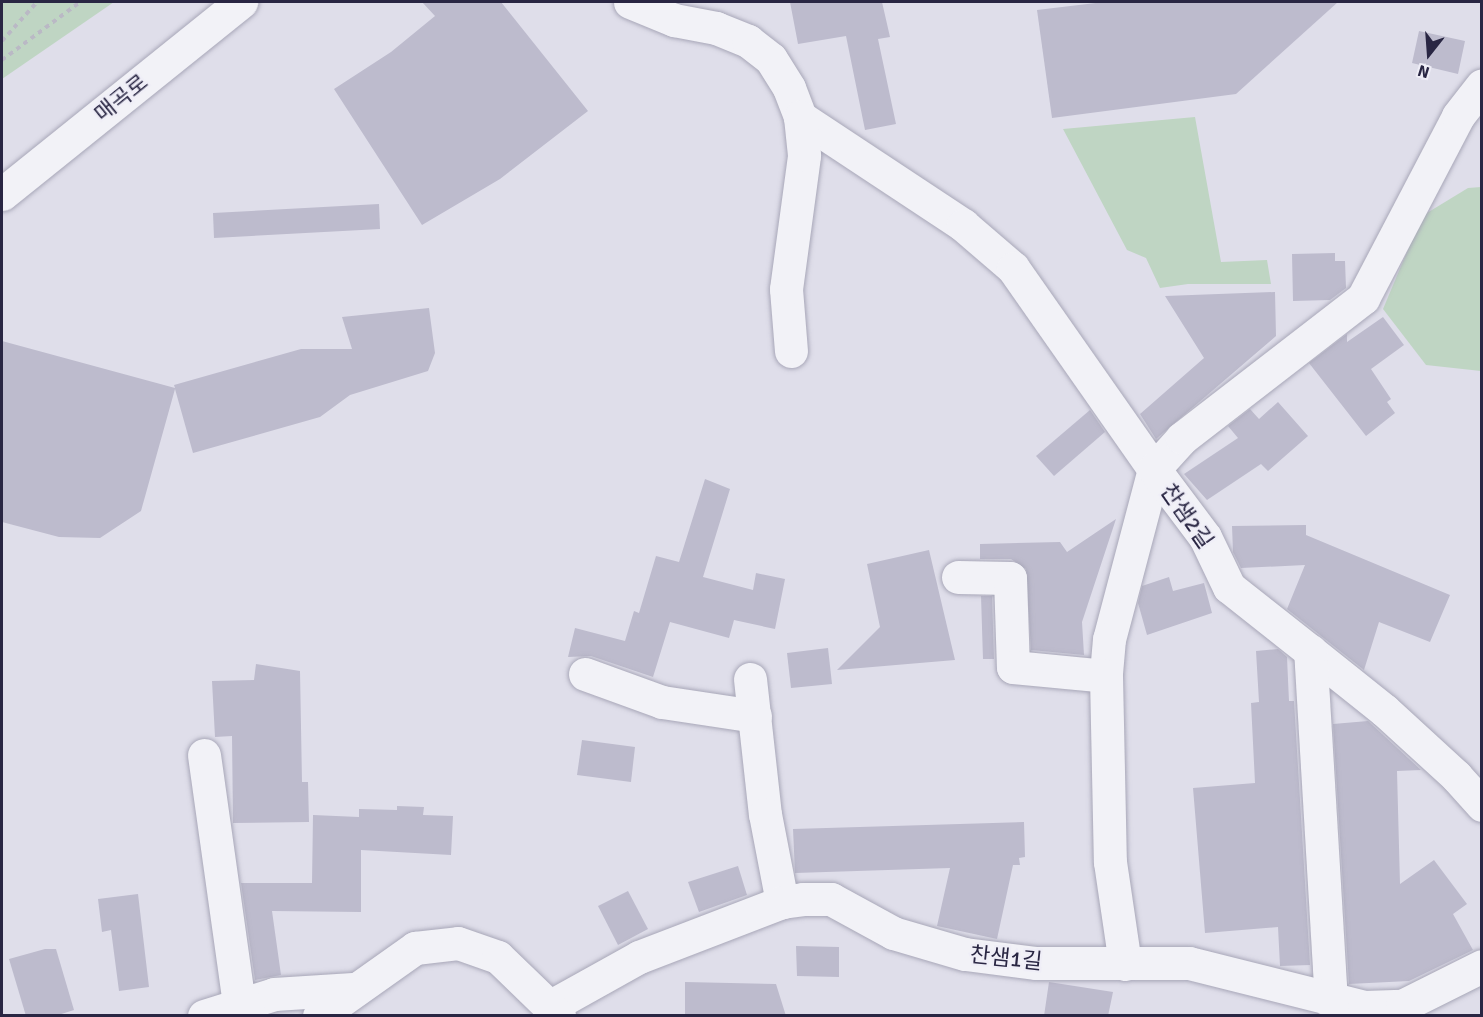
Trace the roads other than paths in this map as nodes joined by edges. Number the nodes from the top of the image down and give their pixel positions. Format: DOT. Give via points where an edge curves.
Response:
graph roads {
  1 [pos="241,2"];
  2 [pos="630,2"];
  3 [pos="1482,85"];
  4 [pos="800,117"];
  5 [pos="2,194"];
  6 [pos="791,351"];
  7 [pos="1154,469"];
  8 [pos="958,577"];
  9 [pos="1310,651"];
  10 [pos="585,674"];
  11 [pos="1107,676"];
  12 [pos="750,679"];
  13 [pos="754,716"];
  14 [pos="204,755"];
  15 [pos="1482,805"];
  16 [pos="782,902"];
  17 [pos="1125,964"];
  18 [pos="1482,966"];
  19 [pos="353,989"];
  20 [pos="1331,1002"];
  21 [pos="239,1003"];
  22 [pos="555,1011"];
  23 [pos="204,1016"];
  24 [pos="319,1016"];
  1 -- 5 [label="street, 매곡로"];
  2 -- 4 [label="street" via="674,20 716,28 748,41 771,59 789,88"];
  3 -- 7 [label="street, 찬샘2길" via="1458,116 1363,298 1182,438"];
  4 -- 6 [label="street" via="804,155 786,289"];
  4 -- 7 [label="street" via="963,225 1012,268"];
  7 -- 9 [label="street, 찬샘2길" via="1205,537 1229,587"];
  7 -- 11 [label="street" via="1109,639"];
  8 -- 11 [label="street" via="1010,578 1013,667"];
  9 -- 15 [label="street, 찬샘2길" via="1384,710"];
  9 -- 20 [label="street"];
  10 -- 13 [label="street" via="662,702"];
  11 -- 17 [label="street" via="1110,862"];
  12 -- 13 [label="street"];
  13 -- 16 [label="street" via="765,814"];
  14 -- 21 [label="street"];
  16 -- 17 [label="street, 찬샘1길" via="831,899 893,933 965,954 1036,963"];
  16 -- 22 [label="street, 찬샘1길" via="639,957"];
  17 -- 20 [label="street, 찬샘1길" via="1189,963 1244,974"];
  18 -- 20 [label="street, 찬샘1길" via="1402,1006 1364,1007"];
  19 -- 21 [label="street" via="274,994"];
  19 -- 22 [label="street" via="415,948 458,943 498,957"];
  19 -- 24 [label="street"];
  21 -- 23 [label="street"];
}
